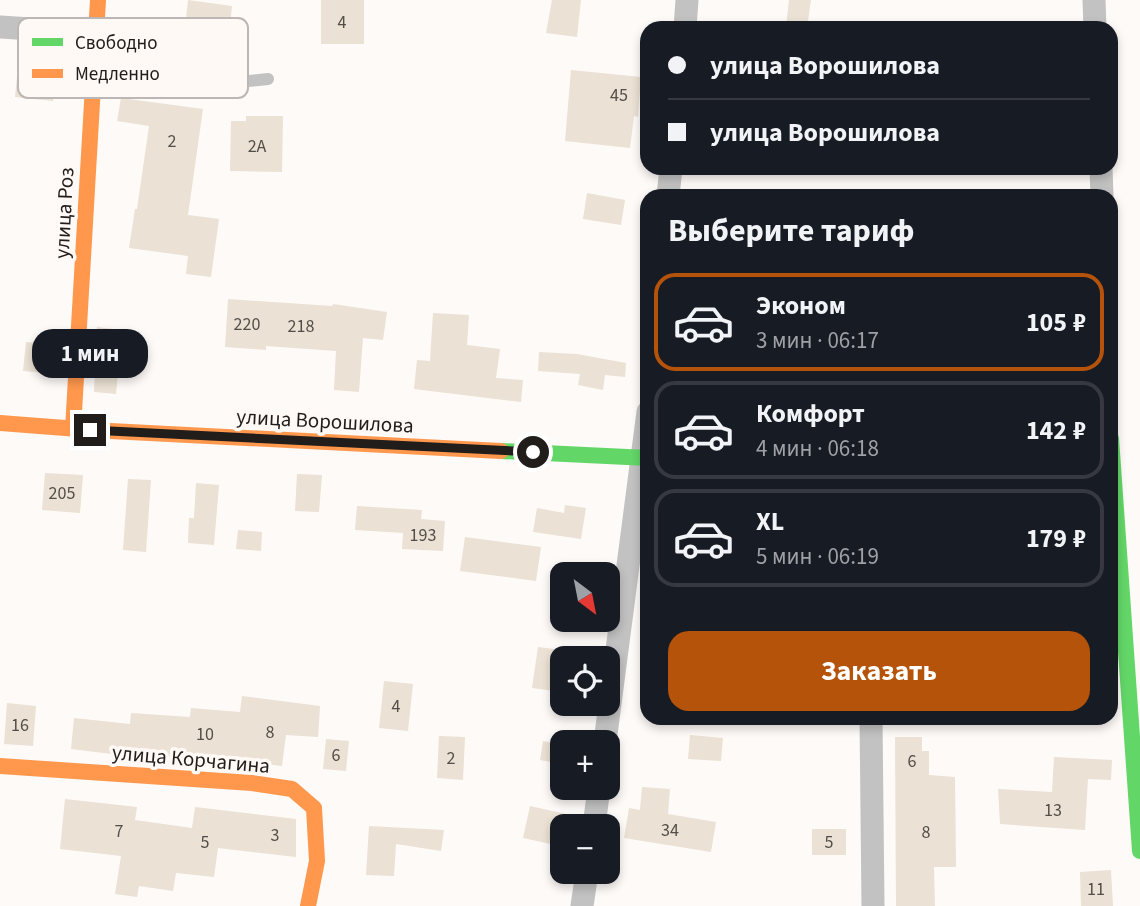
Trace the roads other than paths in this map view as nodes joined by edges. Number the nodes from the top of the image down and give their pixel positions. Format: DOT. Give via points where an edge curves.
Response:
graph roads {
  1 [pos="98,0"];
  2 [pos="687,0"];
  3 [pos="1094,0"];
  4 [pos="96,18"];
  5 [pos="686,21"];
  6 [pos="1095,21"];
  7 [pos="0,27"];
  8 [pos="18,28"];
  9 [pos="268,79"];
  10 [pos="248,81"];
  11 [pos="91,98"];
  12 [pos="0,423"];
  13 [pos="72,429"];
  14 [pos="640,458"];
  15 [pos="640,494"];
  16 [pos="1118,512"];
  17 [pos="872,725"];
  18 [pos="607,730"];
  19 [pos="0,766"];
  20 [pos="1140,851"];
  21 [pos="585,884"];
  22 [pos="308,906"];
  23 [pos="582,906"];
  24 [pos="873,906"];
  1 -- 4 [label="street, улица Роз"];
  2 -- 5 [label="street"];
  3 -- 6 [label="street"];
  7 -- 8 [label="street"];
  9 -- 10 [label="lane"];
  11 -- 13 [label="street, улица Роз"];
  12 -- 13 [label="street, улица Ворошилова"];
  13 -- 14 [label="street, улица Ворошилова"];
  15 -- 18 [label="street"];
  16 -- 20 [label="street"];
  17 -- 24 [label="street"];
  19 -- 22 [label="street, улица Корчагина" via="292,789 314,808 317,861"];
  21 -- 23 [label="street"];
}
